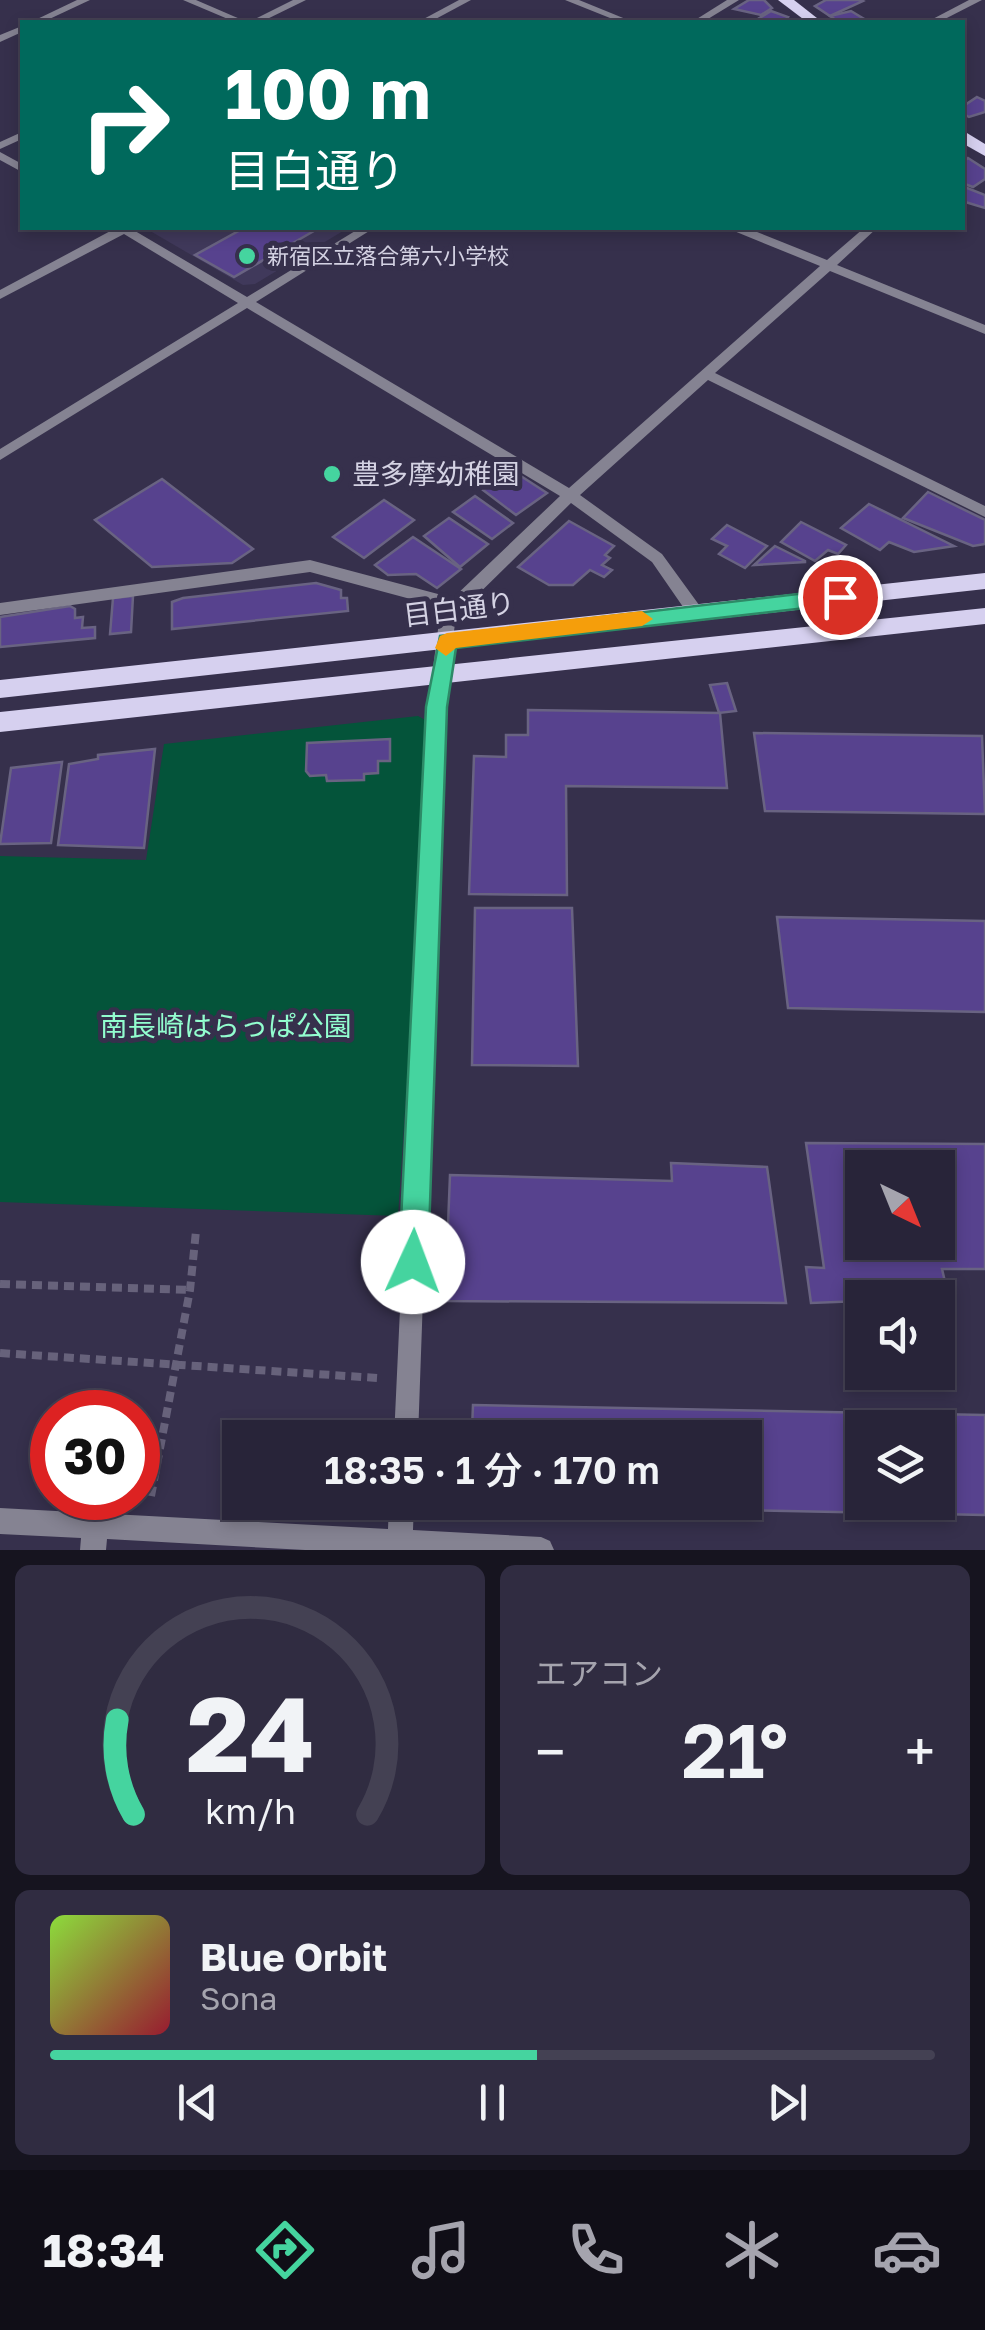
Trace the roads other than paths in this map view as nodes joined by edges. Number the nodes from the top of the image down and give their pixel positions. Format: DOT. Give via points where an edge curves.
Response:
graph roads {
  1 [pos="85,0"];
  2 [pos="188,0"];
  3 [pos="301,0"];
  4 [pos="466,0"];
  5 [pos="570,0"];
  6 [pos="734,0"];
  7 [pos="785,0"];
  8 [pos="977,0"];
  9 [pos="40,20"];
  10 [pos="237,20"];
  11 [pos="258,20"];
  12 [pos="428,20"];
  13 [pos="623,20"];
  14 [pos="700,20"];
  15 [pos="812,20"];
  16 [pos="936,20"];
  17 [pos="119,230"];
  18 [pos="126,230"];
  19 [pos="365,230"];
  20 [pos="743,230"];
  21 [pos="869,230"];
  22 [pos="830,265"];
  23 [pos="0,295"];
  24 [pos="248,302"];
  25 [pos="985,330"];
  26 [pos="708,375"];
  27 [pos="0,455"];
  28 [pos="570,495"];
  29 [pos="985,512"];
  30 [pos="985,581"];
  31 [pos="456,604"];
  32 [pos="0,610"];
  33 [pos="696,612"];
  34 [pos="985,616"];
  35 [pos="447,641"];
  36 [pos="440,676"];
  37 [pos="0,689"];
  38 [pos="0,722"];
  39 [pos="407,1420"];
  40 [pos="401,1520"];
  41 [pos="0,1521"];
  42 [pos="94,1539"];
  43 [pos="400,1543"];
  44 [pos="541,1550"];
  1 -- 9 [label="street"];
  2 -- 10 [label="street"];
  3 -- 11 [label="street"];
  4 -- 12 [label="street"];
  5 -- 13 [label="street"];
  6 -- 14 [label="street"];
  7 -- 15 [label="main road"];
  8 -- 16 [label="street"];
  17 -- 23 [label="street"];
  18 -- 24 [label="street"];
  19 -- 24 [label="street"];
  20 -- 22 [label="street"];
  21 -- 22 [label="street"];
  22 -- 25 [label="street"];
  22 -- 26 [label="street"];
  24 -- 27 [label="street"];
  24 -- 28 [label="street"];
  26 -- 28 [label="street"];
  26 -- 29 [label="street"];
  28 -- 31 [label="street"];
  28 -- 33 [label="street" via="657,558"];
  30 -- 33 [label="main road, 目白通り"];
  31 -- 32 [label="street" via="310,566"];
  31 -- 35 [label="street" via="448,614"];
  33 -- 35 [label="main road, 目白通り"];
  34 -- 36 [label="main road"];
  35 -- 36 [label="street"];
  35 -- 37 [label="main road, 目白通り"];
  36 -- 38 [label="main road"];
  36 -- 39 [label="street"];
  40 -- 43 [label="street"];
  41 -- 42 [label="street"];
  42 -- 43 [label="street" via="144,1531"];
  43 -- 44 [label="street"];
}
